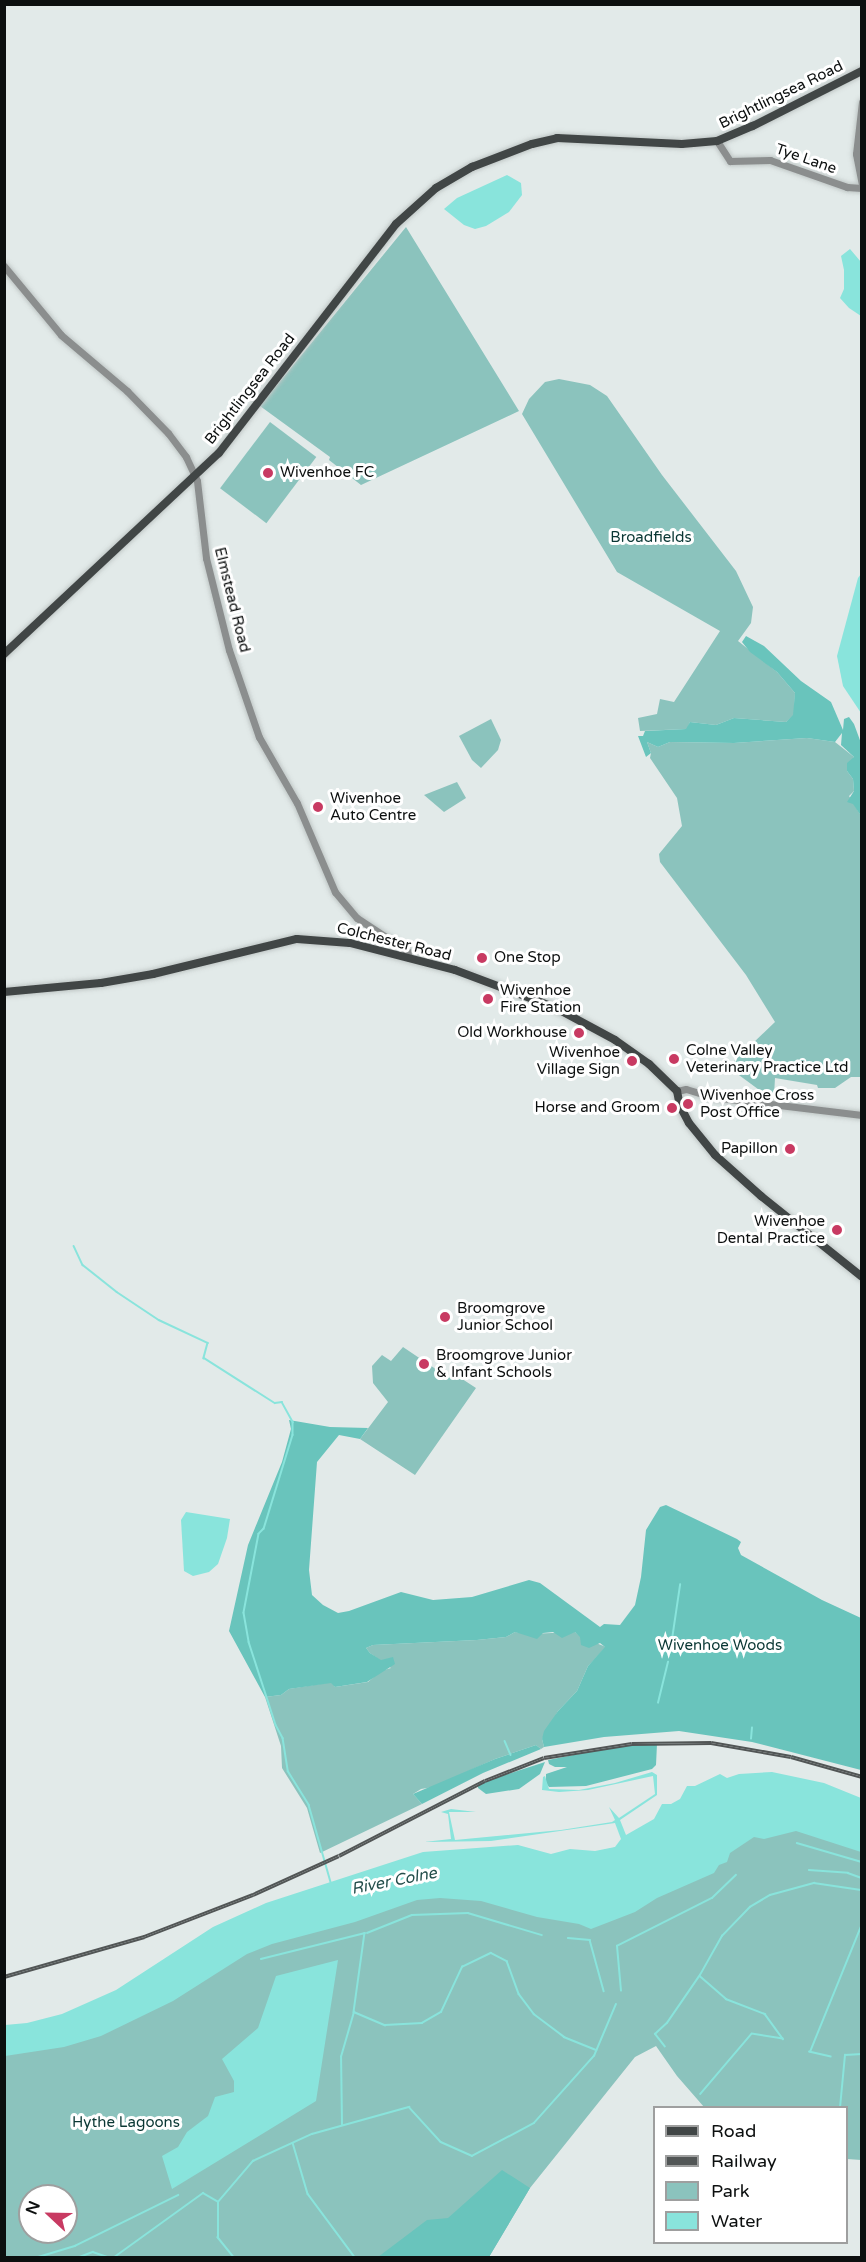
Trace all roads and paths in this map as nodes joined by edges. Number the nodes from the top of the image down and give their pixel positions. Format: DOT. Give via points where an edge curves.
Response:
graph roads {
  1 [pos="861,71"];
  2 [pos="861,102"];
  3 [pos="717,141"];
  4 [pos="861,187"];
  5 [pos="4,266"];
  6 [pos="195,474"];
  7 [pos="4,654"];
  8 [pos="409,958"];
  9 [pos="4,992"];
  10 [pos="676,1091"];
  11 [pos="861,1115"];
  12 [pos="861,1277"];
  1 -- 3 [label="main road, Brightlingsea Road"];
  2 -- 4 [label="street, Tye Lane" via="856,154"];
  3 -- 4 [label="street, Tye Lane" via="730,161 770,160 847,187"];
  3 -- 6 [label="main road, Brightlingsea Road" via="664,144 573,137 532,144 465,170 422,199 377,247 219,453"];
  5 -- 6 [label="street, Elmstead Road" via="61,334 148,411"];
  6 -- 7 [label="main road, Brightlingsea Road"];
  6 -- 8 [label="street, Elmstead Road" via="206,558 232,661 259,737 297,803 335,892 357,918 407,951"];
  8 -- 9 [label="main road, Colchester Road" via="350,943 297,939 153,974"];
  8 -- 10 [label="main road, Colchester Road" via="487,981 576,1018 649,1064"];
  10 -- 11 [label="street" via="686,1089 713,1097"];
  10 -- 12 [label="main road" via="683,1112 725,1165"];
}
